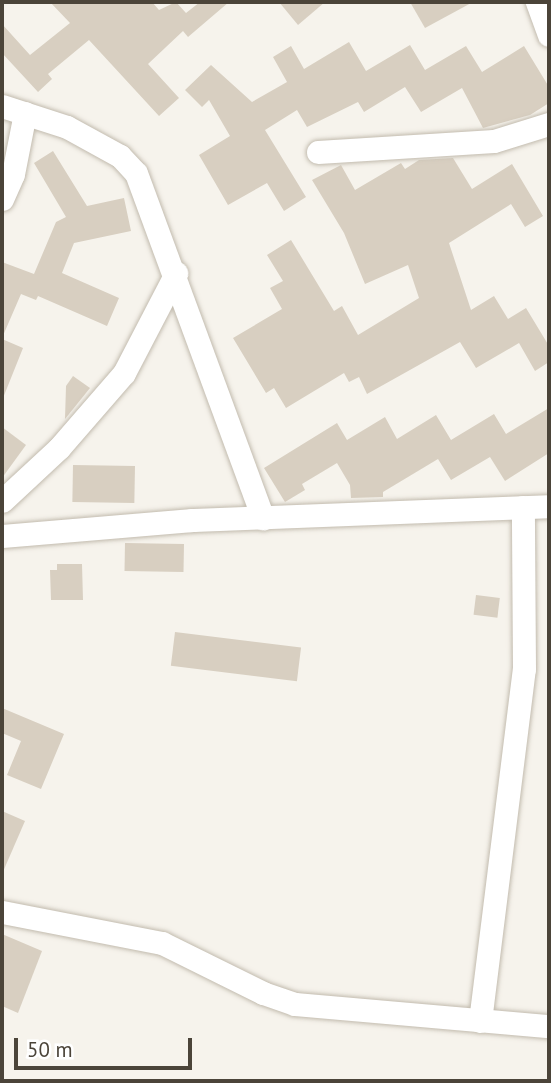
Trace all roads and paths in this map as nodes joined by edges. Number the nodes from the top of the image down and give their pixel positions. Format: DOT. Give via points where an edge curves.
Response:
graph roads {
  1 [pos="537,2"];
  2 [pos="549,35"];
  3 [pos="2,106"];
  4 [pos="25,113"];
  5 [pos="549,124"];
  6 [pos="318,152"];
  7 [pos="2,200"];
  8 [pos="176,273"];
  9 [pos="2,501"];
  10 [pos="549,506"];
  11 [pos="523,507"];
  12 [pos="263,518"];
  13 [pos="2,536"];
  14 [pos="2,912"];
  15 [pos="480,1021"];
  16 [pos="549,1026"];
  1 -- 2 [label="street"];
  3 -- 4 [label="street"];
  4 -- 7 [label="street" via="13,174"];
  4 -- 8 [label="street" via="67,127 129,165"];
  5 -- 6 [label="street" via="494,141"];
  8 -- 9 [label="street" via="124,373 59,448"];
  8 -- 12 [label="street"];
  10 -- 11 [label="street"];
  11 -- 12 [label="street"];
  11 -- 15 [label="street" via="524,669"];
  12 -- 13 [label="street"];
  14 -- 15 [label="street" via="162,943 295,1004"];
  15 -- 16 [label="street"];
}
